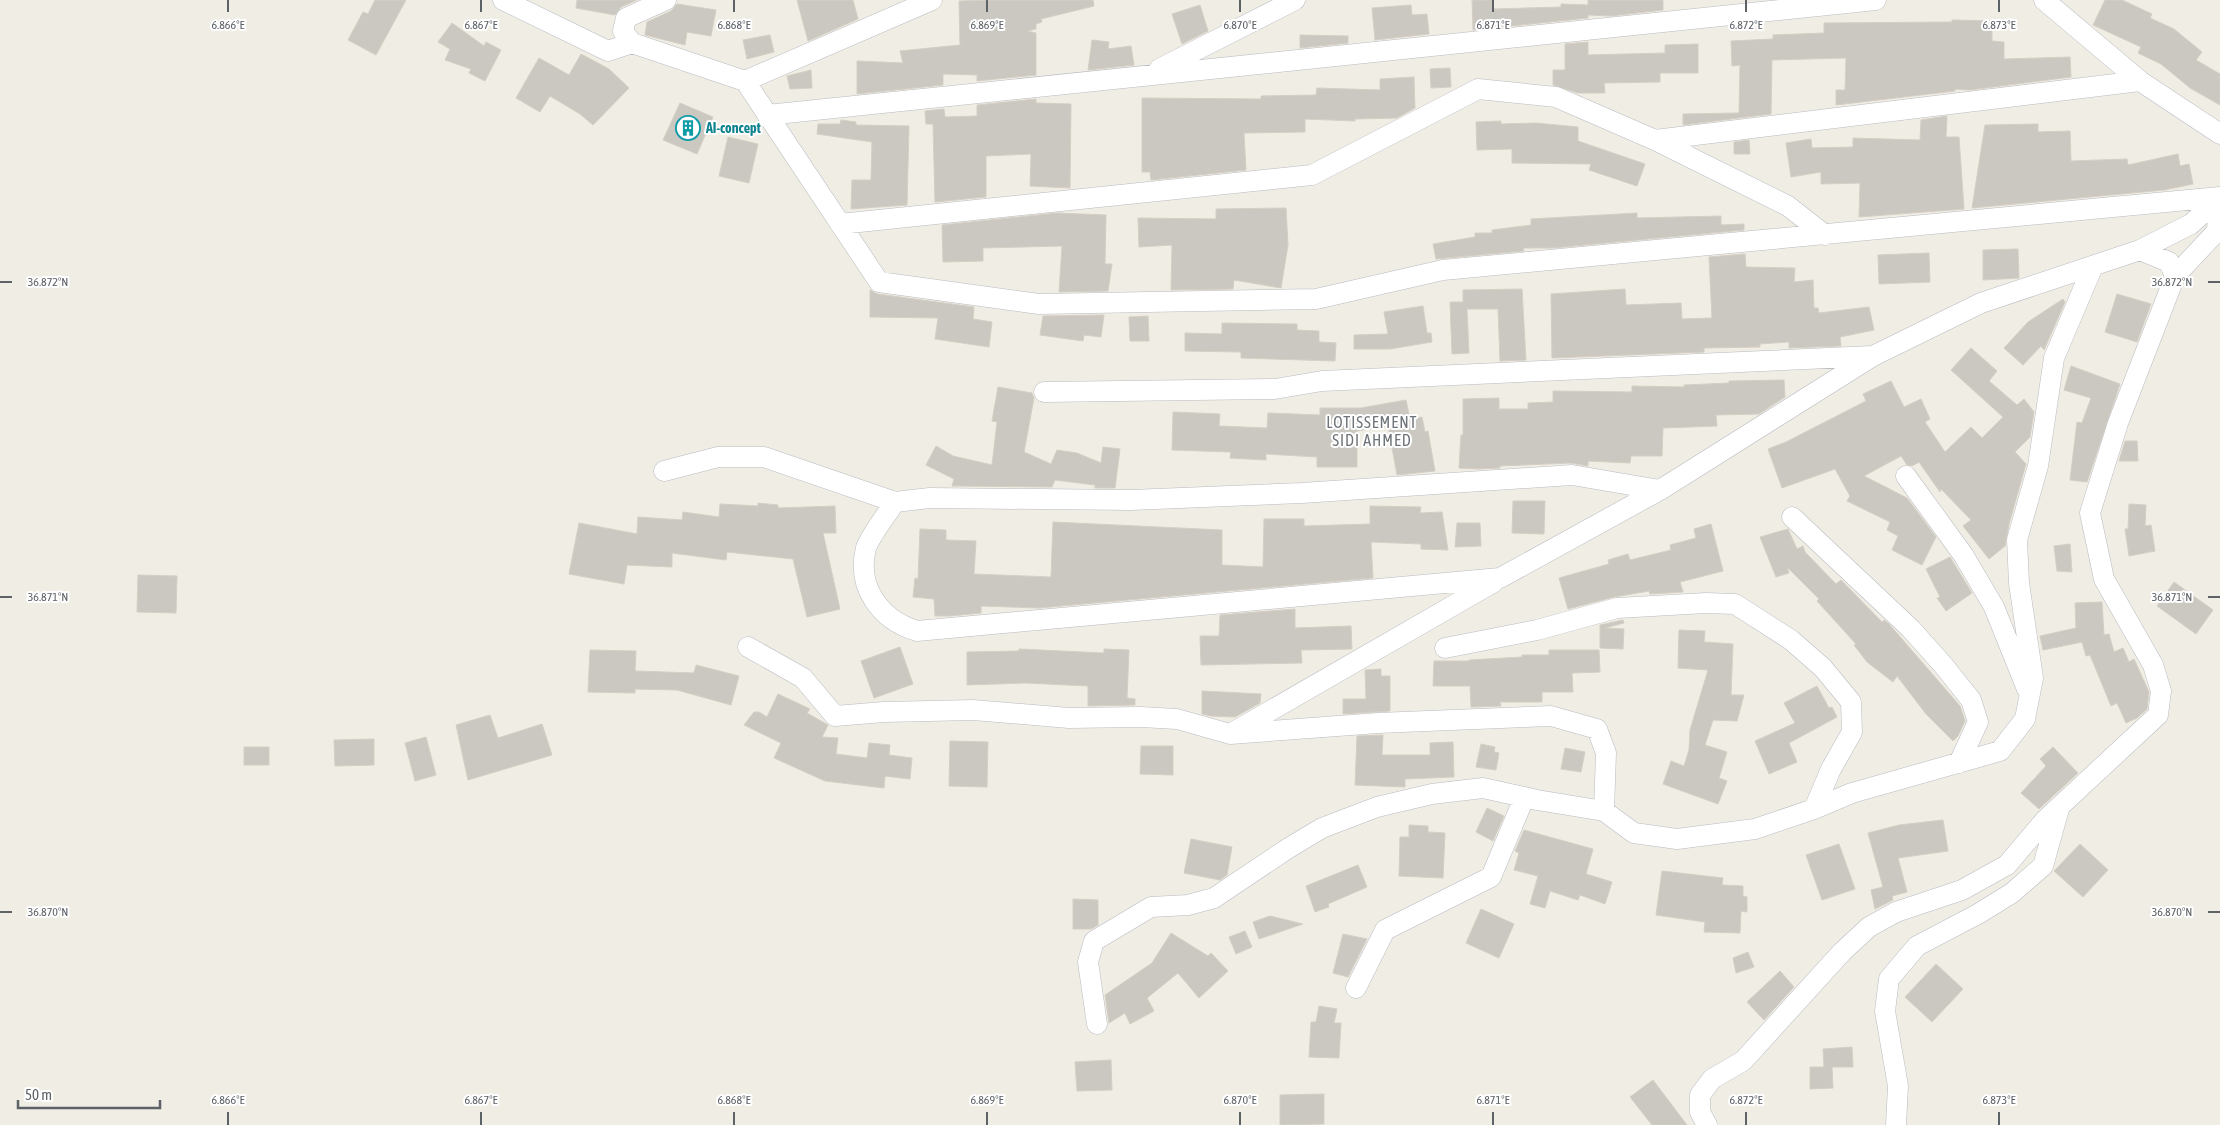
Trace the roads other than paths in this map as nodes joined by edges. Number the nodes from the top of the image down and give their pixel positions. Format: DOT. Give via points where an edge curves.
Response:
graph roads {
  1 [pos="503,0"];
  2 [pos="666,0"];
  3 [pos="932,0"];
  4 [pos="1295,0"];
  5 [pos="1876,0"];
  6 [pos="2044,0"];
  7 [pos="632,43"];
  8 [pos="1148,75"];
  9 [pos="745,81"];
  10 [pos="2140,81"];
  11 [pos="767,115"];
  12 [pos="2220,134"];
  13 [pos="1655,140"];
  14 [pos="2220,197"];
  15 [pos="840,224"];
  16 [pos="1826,235"];
  17 [pos="2140,250"];
  18 [pos="2094,266"];
  19 [pos="2175,276"];
  20 [pos="1873,356"];
  21 [pos="1044,392"];
  22 [pos="664,471"];
  23 [pos="1906,476"];
  24 [pos="1660,490"];
  25 [pos="895,502"];
  26 [pos="1792,517"];
  27 [pos="1500,578"];
  28 [pos="748,647"];
  29 [pos="1445,648"];
  30 [pos="2029,696"];
  31 [pos="1230,734"];
  32 [pos="1959,763"];
  33 [pos="1524,798"];
  34 [pos="2059,807"];
  35 [pos="1814,810"];
  36 [pos="1604,811"];
  37 [pos="1356,988"];
  38 [pos="1097,1024"];
  39 [pos="1707,1125"];
  40 [pos="1896,1125"];
  1 -- 7 [label="street" via="608,51"];
  2 -- 7 [label="street" via="626,18 623,31"];
  3 -- 9 [label="street"];
  4 -- 8 [label="street"];
  5 -- 8 [label="street"];
  6 -- 10 [label="street"];
  7 -- 9 [label="street"];
  8 -- 11 [label="street"];
  9 -- 11 [label="street"];
  10 -- 12 [label="street"];
  10 -- 13 [label="street"];
  11 -- 15 [label="street"];
  13 -- 15 [label="street" via="1556,97 1478,89 1312,176"];
  13 -- 16 [label="street" via="1788,206"];
  14 -- 16 [label="street"];
  14 -- 17 [label="street" via="2191,224"];
  14 -- 19 [label="street" via="2217,231"];
  15 -- 16 [label="street" via="879,282 1039,304 1316,299 1443,270"];
  17 -- 18 [label="street"];
  17 -- 19 [label="street" via="2169,262"];
  18 -- 20 [label="street" via="1981,303"];
  18 -- 30 [label="street" via="2054,358 2038,466 2017,540 2018,583 2033,678"];
  19 -- 34 [label="street" via="2118,423 2090,513 2104,579 2153,665 2161,691 2158,715"];
  20 -- 21 [label="street" via="1322,381 1275,389"];
  20 -- 24 [label="street"];
  22 -- 25 [label="street" via="718,457 764,457"];
  23 -- 30 [label="street" via="1964,556 1994,607"];
  24 -- 25 [label="street" via="1572,475 1302,493 1131,500 930,498"];
  24 -- 27 [label="street"];
  25 -- 27 [label="street" via="866,548 865,579 878,609 900,626 917,631"];
  26 -- 32 [label="street" via="1911,629 1971,700 1978,722"];
  27 -- 31 [label="street"];
  28 -- 31 [label="street" via="803,678 835,716 973,710 1069,718 1141,717 1177,719"];
  29 -- 35 [label="street" via="1537,630 1617,608 1735,604 1790,640 1823,668 1851,702 1852,732 1831,769"];
  30 -- 32 [label="street" via="2025,719 2000,751"];
  31 -- 36 [label="street" via="1378,723 1551,716 1597,728 1606,753"];
  32 -- 35 [label="street" via="1852,793"];
  33 -- 36 [label="street"];
  33 -- 37 [label="street" via="1491,877 1385,930"];
  33 -- 38 [label="street" via="1483,788 1432,794 1377,807 1322,828 1214,898 1188,905 1151,907 1094,941 1088,962"];
  34 -- 39 [label="street" via="2007,865 1962,890 1896,912 1869,927 1842,952 1743,1062 1712,1079 1700,1095 1700,1112"];
  34 -- 40 [label="street" via="2043,866 2012,893 1916,946 1889,979 1885,1011 1898,1086"];
  35 -- 36 [label="street" via="1755,829 1677,839 1634,833"];
}
